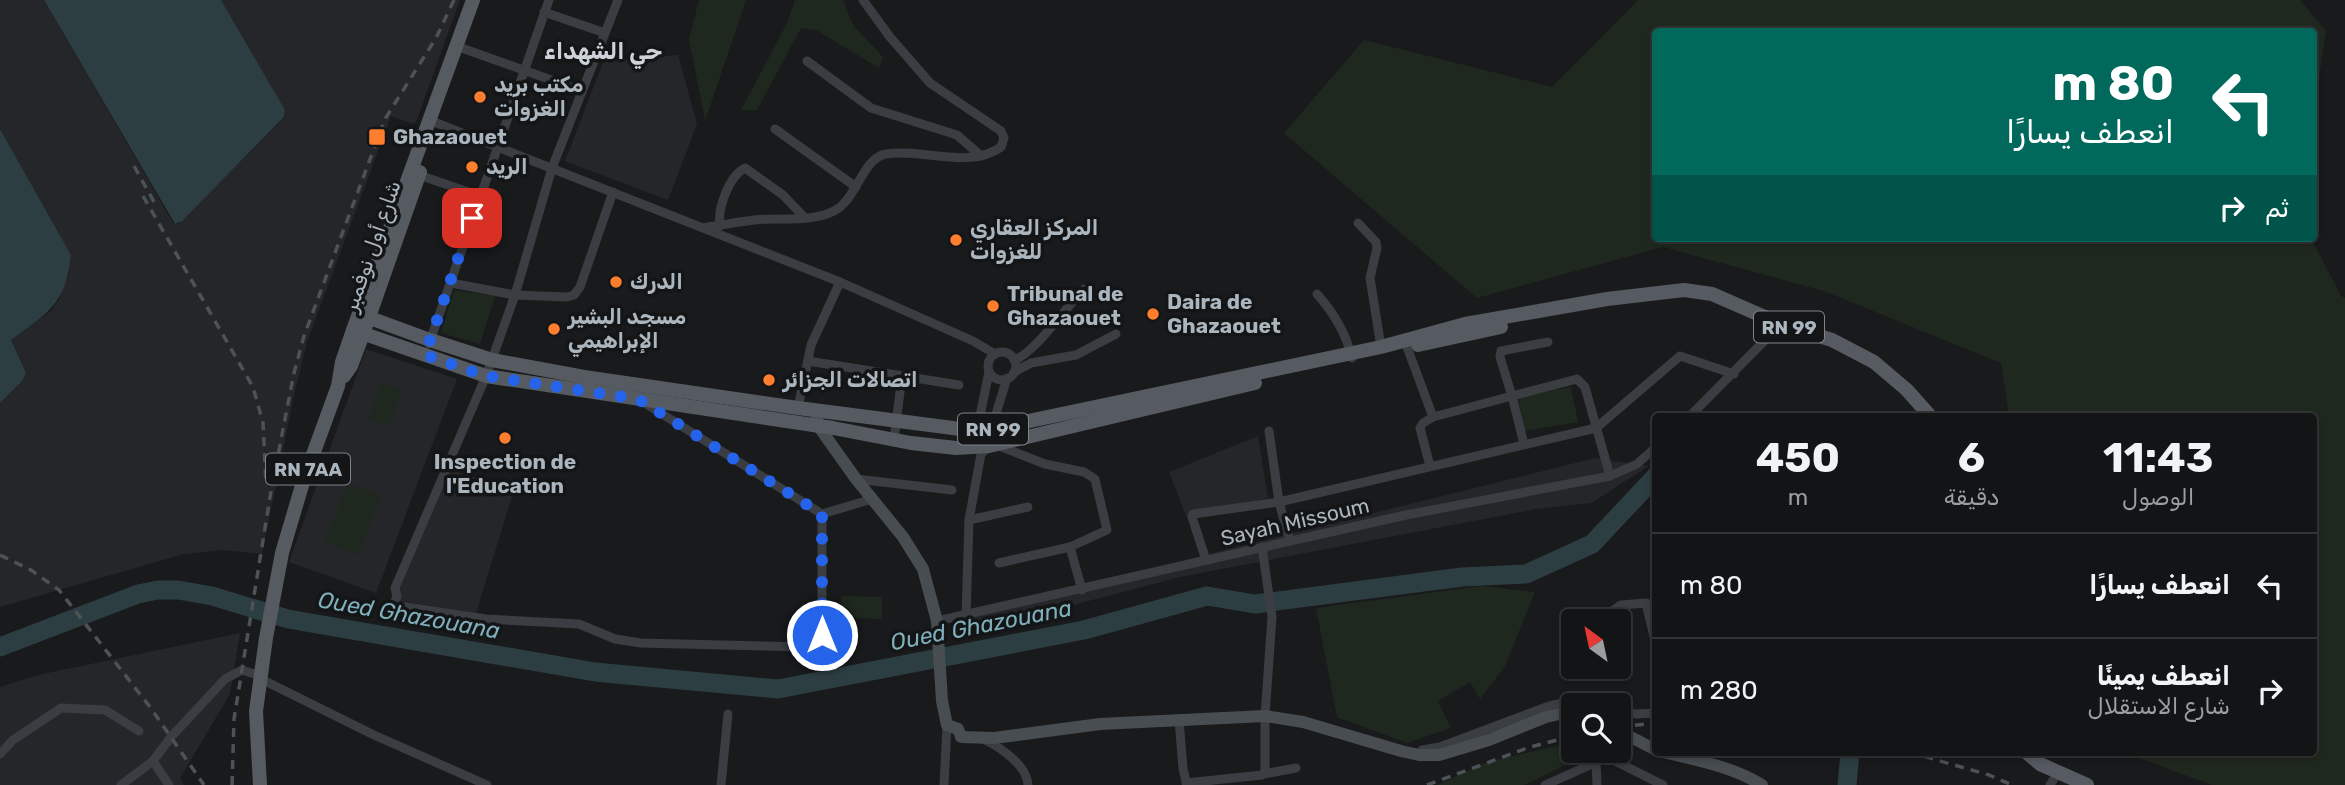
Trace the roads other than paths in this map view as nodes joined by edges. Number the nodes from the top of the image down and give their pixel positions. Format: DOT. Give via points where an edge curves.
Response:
graph roads {
  1 [pos="474,0"];
  2 [pos="483,0"];
  3 [pos="549,0"];
  4 [pos="618,0"];
  5 [pos="863,0"];
  6 [pos="544,12"];
  7 [pos="605,33"];
  8 [pos="460,47"];
  9 [pos="807,61"];
  10 [pos="523,70"];
  11 [pos="582,91"];
  12 [pos="433,122"];
  13 [pos="775,129"];
  14 [pos="497,148"];
  15 [pos="982,156"];
  16 [pos="552,168"];
  17 [pos="419,175"];
  18 [pos="856,187"];
  19 [pos="613,192"];
  20 [pos="480,196"];
  21 [pos="805,218"];
  22 [pos="1359,223"];
  23 [pos="720,226"];
  24 [pos="705,228"];
  25 [pos="840,282"];
  26 [pos="451,283"];
  27 [pos="1084,289"];
  28 [pos="1317,294"];
  29 [pos="515,295"];
  30 [pos="364,316"];
  31 [pos="1781,324"];
  32 [pos="358,332"];
  33 [pos="1116,334"];
  34 [pos="430,340"];
  35 [pos="1548,342"];
  36 [pos="1406,343"];
  37 [pos="1381,347"];
  38 [pos="995,354"];
  39 [pos="425,355"];
  40 [pos="1351,356"];
  41 [pos="492,360"];
  42 [pos="1014,360"];
  43 [pos="808,361"];
  44 [pos="989,372"];
  45 [pos="1734,374"];
  46 [pos="1010,375"];
  47 [pos="486,376"];
  48 [pos="902,376"];
  49 [pos="959,384"];
  50 [pos="1511,396"];
  51 [pos="638,399"];
  52 [pos="799,408"];
  53 [pos="816,411"];
  54 [pos="831,413"];
  55 [pos="1693,413"];
  56 [pos="1927,413"];
  57 [pos="1433,417"];
  58 [pos="1079,418"];
  59 [pos="898,421"];
  60 [pos="1596,428"];
  61 [pos="984,430"];
  62 [pos="1269,431"];
  63 [pos="827,432"];
  64 [pos="894,440"];
  65 [pos="1524,444"];
  66 [pos="985,448"];
  67 [pos="1652,451"];
  68 [pos="1430,466"];
  69 [pos="1610,476"];
  70 [pos="856,479"];
  71 [pos="952,490"];
  72 [pos="872,499"];
  73 [pos="1279,502"];
  74 [pos="1028,507"];
  75 [pos="822,514"];
  76 [pos="969,520"];
  77 [pos="1290,541"];
  78 [pos="1069,547"];
  79 [pos="1262,547"];
  80 [pos="1206,560"];
  81 [pos="999,563"];
  82 [pos="1082,590"];
  83 [pos="1614,609"];
  84 [pos="966,616"];
  85 [pos="1652,620"];
  86 [pos="937,621"];
  87 [pos="261,677"];
  88 [pos="1561,704"];
  89 [pos="1631,713"];
  90 [pos="1652,713"];
  91 [pos="728,714"];
  92 [pos="1561,714"];
  93 [pos="1265,716"];
  94 [pos="1179,719"];
  95 [pos="947,724"];
  96 [pos="139,731"];
  97 [pos="961,737"];
  98 [pos="1631,740"];
  99 [pos="1652,748"];
  100 [pos="1401,751"];
  101 [pos="0,754"];
  102 [pos="1678,756"];
  103 [pos="2031,756"];
  104 [pos="153,761"];
  105 [pos="1589,763"];
  106 [pos="1603,763"];
  107 [pos="1620,763"];
  108 [pos="1296,768"];
  109 [pos="1264,774"];
  110 [pos="2054,779"];
  111 [pos="1186,784"];
  112 [pos="121,785"];
  113 [pos="169,785"];
  114 [pos="260,785"];
  115 [pos="487,785"];
  116 [pos="721,785"];
  117 [pos="944,785"];
  118 [pos="1028,785"];
  119 [pos="1545,785"];
  120 [pos="1597,785"];
  121 [pos="1663,785"];
  122 [pos="1762,785"];
  123 [pos="2087,785"];
  1 -- 8 [label="main road, شارع أول نوفمبر"];
  2 -- 8 [label="main road, شارع أول نوفمبر"];
  3 -- 6 [label="street"];
  4 -- 7 [label="street"];
  5 -- 15 [label="street" via="930,83 1001,131 1001,147"];
  6 -- 7 [label="street"];
  6 -- 10 [label="street"];
  7 -- 11 [label="street"];
  8 -- 10 [label="street"];
  8 -- 12 [label="main road, شارع أول نوفمبر"];
  9 -- 15 [label="street" via="871,108 957,135"];
  10 -- 11 [label="street"];
  10 -- 14 [label="street"];
  11 -- 16 [label="street"];
  12 -- 14 [label="street"];
  12 -- 17 [label="main road, شارع أول نوفمبر"];
  12 -- 30 [label="main road, شارع أول نوفمبر"];
  13 -- 18 [label="street"];
  14 -- 16 [label="street"];
  14 -- 20 [label="street"];
  15 -- 18 [label="street" via="880,155"];
  16 -- 19 [label="street"];
  16 -- 29 [label="street"];
  17 -- 20 [label="street"];
  17 -- 30 [label="main road, شارع أول نوفمبر"];
  18 -- 21 [label="street" via="846,204 833,212"];
  19 -- 24 [label="street"];
  19 -- 29 [label="street" via="577,293 567,297"];
  20 -- 26 [label="street"];
  21 -- 23 [label="street"];
  21 -- 23 [label="street" via="783,195 745,168 735,175 719,211"];
  22 -- 37 [label="street" via="1376,242 1370,278"];
  23 -- 24 [label="street"];
  24 -- 25 [label="street"];
  25 -- 38 [label="street"];
  25 -- 43 [label="street"];
  26 -- 29 [label="street"];
  26 -- 34 [label="street"];
  27 -- 42 [label="street" via="1038,342"];
  28 -- 40 [label="street" via="1335,316"];
  29 -- 41 [label="street"];
  30 -- 32 [label="main road"];
  30 -- 34 [label="main road, RN 99"];
  31 -- 36 [label="main road, RN 99" via="1712,294 1684,290 1627,297"];
  31 -- 45 [label="street"];
  31 -- 56 [label="main road, RN 99" via="1832,340 1874,362"];
  32 -- 39 [label="main road, RN 99"];
  32 -- 87 [label="main road, RN 7AA" via="342,362 282,553"];
  33 -- 46 [label="street" via="1076,355 1031,363"];
  34 -- 39 [label="street"];
  34 -- 41 [label="main road, RN 99"];
  35 -- 50 [label="street" via="1501,352"];
  36 -- 37 [label="main road, RN 99"];
  36 -- 40 [label="main road, RN 99"];
  36 -- 57 [label="street"];
  37 -- 40 [label="main road, RN 99"];
  38 -- 42 [label="street" via="1006,353"];
  38 -- 44 [label="street" via="989,360"];
  39 -- 47 [label="main road, RN 99"];
  40 -- 58 [label="main road, RN 99"];
  41 -- 47 [label="street"];
  41 -- 52 [label="main road, RN 99"];
  42 -- 46 [label="street"];
  43 -- 48 [label="street"];
  43 -- 52 [label="street"];
  44 -- 46 [label="street" via="995,378"];
  44 -- 61 [label="street"];
  45 -- 55 [label="street"];
  45 -- 60 [label="street" via="1680,355"];
  46 -- 61 [label="street"];
  47 -- 51 [label="main road, RN 99"];
  47 -- 75 [label="street" via="395,588 393,606 486,619 579,624 615,639 641,643 808,647 822,635"];
  48 -- 49 [label="street"];
  48 -- 59 [label="street"];
  50 -- 57 [label="street"];
  50 -- 60 [label="street" via="1577,379 1585,387"];
  50 -- 65 [label="street"];
  51 -- 63 [label="main road, RN 99"];
  51 -- 75 [label="street"];
  52 -- 53 [label="main road, RN 99"];
  53 -- 54 [label="main road, RN 99"];
  53 -- 63 [label="main road"];
  54 -- 59 [label="main road, RN 99"];
  54 -- 63 [label="main road"];
  57 -- 68 [label="street" via="1420,428"];
  58 -- 61 [label="main road, RN 99"];
  58 -- 66 [label="main road, RN 99"];
  59 -- 61 [label="main road, RN 99"];
  59 -- 64 [label="street"];
  60 -- 65 [label="street"];
  60 -- 69 [label="street"];
  61 -- 66 [label="street"];
  61 -- 66 [label="street"];
  62 -- 73 [label="street"];
  63 -- 64 [label="main road, RN 99"];
  63 -- 70 [label="main road"];
  64 -- 66 [label="main road, RN 99"];
  65 -- 68 [label="street"];
  66 -- 76 [label="street"];
  66 -- 78 [label="street" via="1084,472 1095,479 1107,530"];
  67 -- 69 [label="street, Sayah Missoum" via="1637,464"];
  68 -- 73 [label="street"];
  69 -- 77 [label="street, Sayah Missoum"];
  70 -- 71 [label="street"];
  70 -- 72 [label="main road"];
  72 -- 75 [label="street"];
  72 -- 86 [label="main road" via="923,569"];
  73 -- 77 [label="street"];
  73 -- 80 [label="street" via="1193,514"];
  74 -- 76 [label="street"];
  76 -- 84 [label="street"];
  77 -- 79 [label="street, Sayah Missoum"];
  78 -- 81 [label="street"];
  78 -- 82 [label="street"];
  79 -- 80 [label="street, Sayah Missoum"];
  79 -- 93 [label="street" via="1272,617"];
  80 -- 82 [label="street, Sayah Missoum"];
  82 -- 84 [label="street, Sayah Missoum"];
  83 -- 85 [label="street" via="1644,601"];
  84 -- 86 [label="street, Sayah Missoum"];
  86 -- 95 [label="main road"];
  87 -- 104 [label="street" via="242,670 225,679"];
  87 -- 114 [label="main road, RN 7AA" via="256,711"];
  87 -- 115 [label="street" via="374,735"];
  88 -- 100 [label="street" via="1440,747"];
  89 -- 90 [label="street"];
  91 -- 116 [label="street"];
  92 -- 100 [label="main road" via="1438,754"];
  93 -- 94 [label="main road"];
  93 -- 100 [label="main road" via="1303,722"];
  93 -- 109 [label="street"];
  94 -- 97 [label="main road"];
  94 -- 111 [label="street"];
  95 -- 97 [label="main road" via="958,729"];
  95 -- 117 [label="street"];
  96 -- 101 [label="street" via="105,709 61,708"];
  97 -- 118 [label="street" via="986,739 1022,767"];
  98 -- 99 [label="main road"];
  102 -- 122 [label="main road"];
  103 -- 110 [label="main road"];
  104 -- 112 [label="street"];
  104 -- 113 [label="street"];
  105 -- 119 [label="street"];
  106 -- 120 [label="street"];
  107 -- 121 [label="street"];
  108 -- 109 [label="street"];
  109 -- 111 [label="street"];
  110 -- 123 [label="main road"];
}
